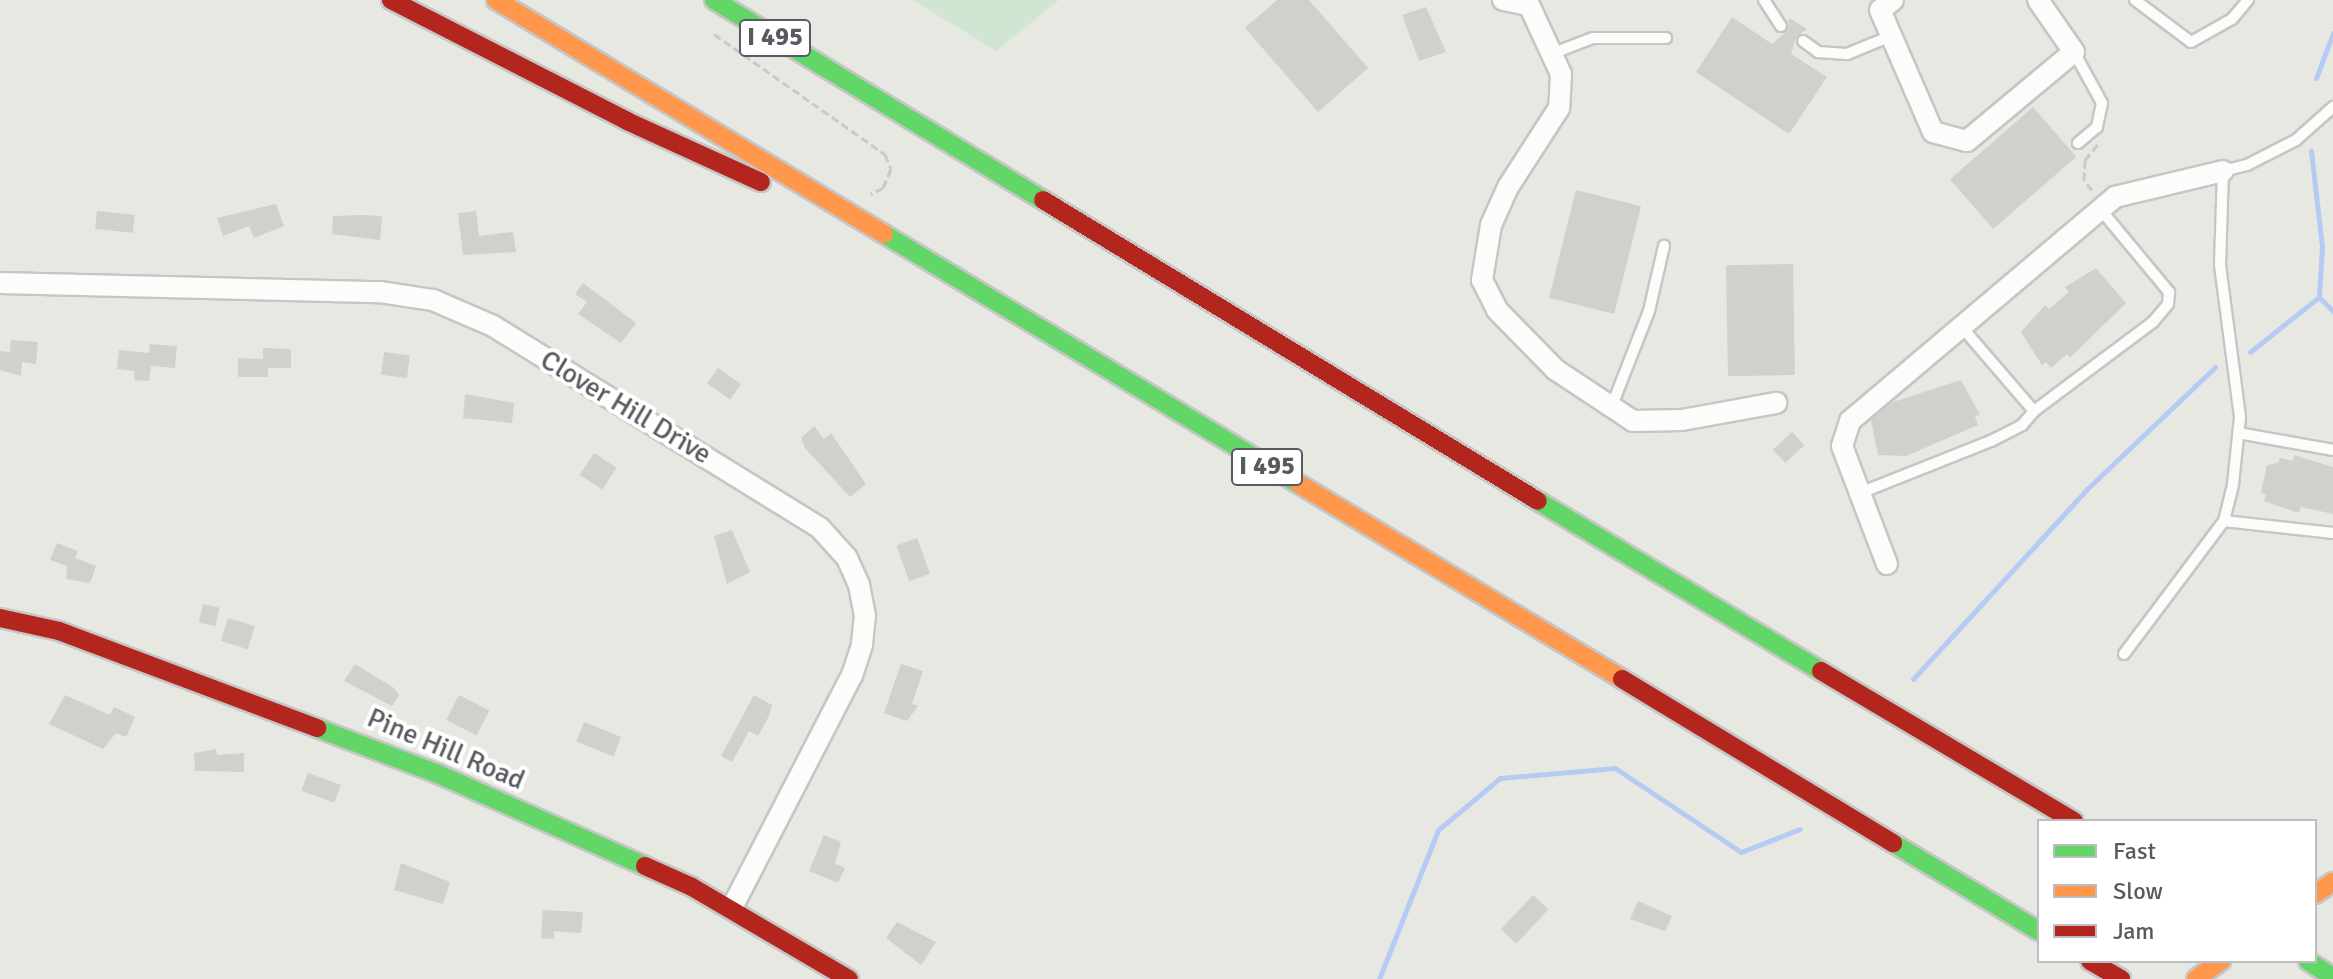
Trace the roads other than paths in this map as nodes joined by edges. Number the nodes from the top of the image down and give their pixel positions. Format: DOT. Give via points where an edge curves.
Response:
graph roads {
  1 [pos="391,0"];
  2 [pos="496,0"];
  3 [pos="714,0"];
  4 [pos="732,0"];
  5 [pos="1503,0"];
  6 [pos="1764,0"];
  7 [pos="2038,0"];
  8 [pos="2135,0"];
  9 [pos="2248,0"];
  10 [pos="1534,2"];
  11 [pos="1879,3"];
  12 [pos="1781,26"];
  13 [pos="1891,36"];
  14 [pos="1666,38"];
  15 [pos="1803,41"];
  16 [pos="2074,52"];
  17 [pos="1551,54"];
  18 [pos="837,75"];
  19 [pos="2333,107"];
  20 [pos="2078,143"];
  21 [pos="2223,171"];
  22 [pos="2102,208"];
  23 [pos="869,223"];
  24 [pos="1664,246"];
  25 [pos="0,283"];
  26 [pos="1960,325"];
  27 [pos="1776,403"];
  28 [pos="1611,410"];
  29 [pos="2034,411"];
  30 [pos="2238,433"];
  31 [pos="2333,450"];
  32 [pos="1860,493"];
  33 [pos="2224,521"];
  34 [pos="2333,533"];
  35 [pos="1887,564"];
  36 [pos="0,618"];
  37 [pos="2124,654"];
  38 [pos="2071,819"];
  39 [pos="731,909"];
  40 [pos="2037,930"];
  41 [pos="2093,963"];
  42 [pos="2218,963"];
  43 [pos="2311,963"];
  44 [pos="2333,977"];
  45 [pos="849,979"];
  46 [pos="2121,979"];
  47 [pos="2196,979"];
  1 -- 23 [label="main road" via="727,168"];
  2 -- 23 [label="main road, I 495"];
  3 -- 18 [label="main road, I 495"];
  4 -- 18 [label="main road"];
  5 -- 10 [label="street"];
  6 -- 12 [label="lane"];
  7 -- 16 [label="street"];
  8 -- 9 [label="lane" via="2191,42 2232,19"];
  10 -- 17 [label="street"];
  11 -- 13 [label="street"];
  13 -- 15 [label="lane" via="1847,54 1818,52"];
  13 -- 16 [label="street" via="1933,132 1967,141"];
  14 -- 17 [label="lane" via="1593,38"];
  16 -- 20 [label="lane" via="2102,103 2097,127"];
  17 -- 28 [label="street" via="1561,74 1559,108 1508,187 1491,225 1482,280 1497,310 1529,345"];
  18 -- 38 [label="main road, I 495"];
  19 -- 21 [label="lane" via="2296,140"];
  21 -- 22 [label="street" via="2140,188"];
  21 -- 30 [label="lane" via="2220,265 2239,386"];
  22 -- 26 [label="street"];
  22 -- 29 [label="lane" via="2170,300 2153,322"];
  23 -- 40 [label="main road, I 495"];
  24 -- 28 [label="lane" via="1649,311"];
  25 -- 39 [label="street, Clover Hill Drive" via="380,292 433,300 493,326 820,528 847,558 859,585 865,615 862,645 852,675"];
  26 -- 29 [label="lane"];
  26 -- 32 [label="street" via="1850,421 1842,446"];
  27 -- 28 [label="street" via="1682,420 1633,421"];
  29 -- 32 [label="lane" via="2022,425 1991,441"];
  30 -- 31 [label="lane"];
  30 -- 33 [label="lane"];
  32 -- 35 [label="street"];
  33 -- 34 [label="lane"];
  33 -- 37 [label="lane"];
  36 -- 39 [label="main road, Pine Hill Road" via="59,631 266,705 531,815"];
  39 -- 45 [label="main road, Pine Hill Road"];
  41 -- 46 [label="main road"];
  42 -- 47 [label="main road"];
  43 -- 44 [label="main road"];
}
